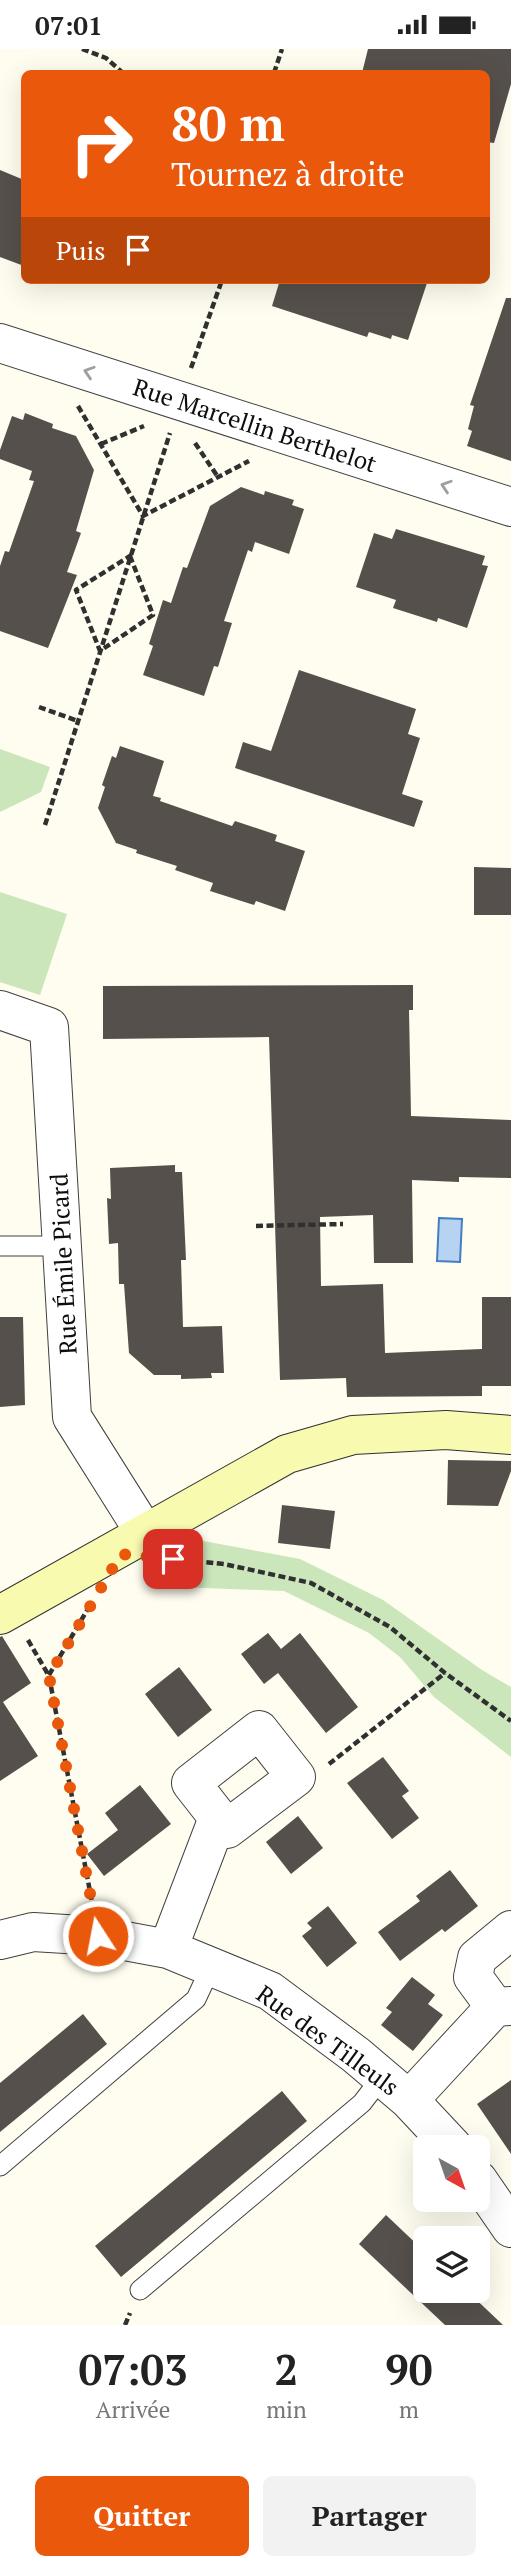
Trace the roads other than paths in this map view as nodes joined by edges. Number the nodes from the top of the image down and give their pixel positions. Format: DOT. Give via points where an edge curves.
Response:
graph roads {
  1 [pos="0,343"];
  2 [pos="511,507"];
  3 [pos="0,1010"];
  4 [pos="62,1245"];
  5 [pos="0,1246"];
  6 [pos="511,1435"];
  7 [pos="145,1533"];
  8 [pos="5,1612"];
  9 [pos="218,1818"];
  10 [pos="511,1930"];
  11 [pos="0,1940"];
  12 [pos="168,1949"];
  13 [pos="211,1967"];
  14 [pos="503,2006"];
  15 [pos="395,2089"];
  16 [pos="441,2135"];
  17 [pos="0,2167"];
  18 [pos="490,2197"];
  19 [pos="511,2228"];
  20 [pos="140,2290"];
  2 -- 1 [label="street, Rue Marcellin Berthelot, one-way" via="293,438 177,408"];
  3 -- 4 [label="street, Rue Émile Picard" via="49,1027"];
  4 -- 5 [label="lane"];
  4 -- 7 [label="street, Rue Émile Picard" via="72,1417"];
  6 -- 7 [label="main road" via="446,1430 353,1435 287,1454"];
  7 -- 8 [label="main road"];
  9 -- 9 [label="street" via="227,1829 296,1777 260,1730 191,1783"];
  9 -- 12 [label="street"];
  10 -- 14 [label="street, Rue des Tilleuls" via="477,1958 473,1977"];
  11 -- 12 [label="street, Rue des Tilleuls" via="33,1932 98,1936"];
  12 -- 13 [label="street, Rue des Tilleuls"];
  13 -- 15 [label="street, Rue des Tilleuls" via="270,1991"];
  13 -- 17 [label="lane" via="196,1999"];
  14 -- 15 [label="street, Rue des Tilleuls"];
  15 -- 16 [label="street, Rue des Tilleuls"];
  15 -- 20 [label="lane" via="362,2103"];
  18 -- 19 [label="street"];
}
